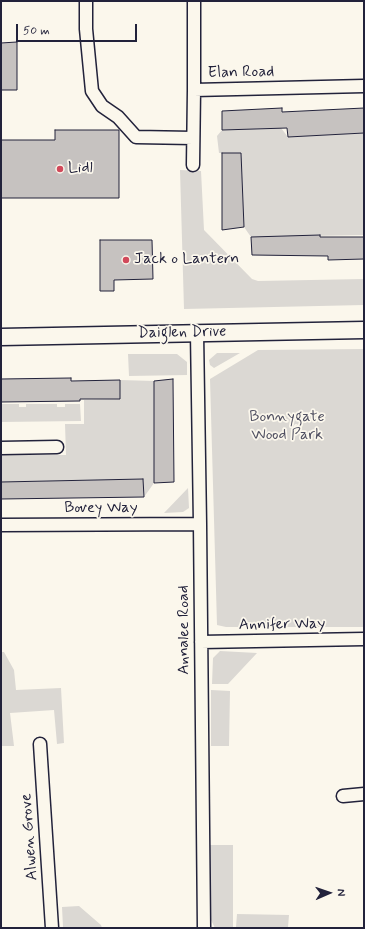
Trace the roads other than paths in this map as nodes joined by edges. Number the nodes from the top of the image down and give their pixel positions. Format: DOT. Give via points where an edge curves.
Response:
graph roads {
  1 [pos="86,1"];
  2 [pos="194,1"];
  3 [pos="364,86"];
  4 [pos="194,90"];
  5 [pos="193,138"];
  6 [pos="193,166"];
  7 [pos="364,330"];
  8 [pos="197,333"];
  9 [pos="1,337"];
  10 [pos="1,448"];
  11 [pos="57,448"];
  12 [pos="200,524"];
  13 [pos="1,525"];
  14 [pos="364,639"];
  15 [pos="201,642"];
  16 [pos="40,744"];
  17 [pos="364,794"];
  18 [pos="343,796"];
  19 [pos="52,928"];
  20 [pos="204,928"];
  1 -- 5 [label="street" via="87,48 92,91 102,106 118,117 136,137"];
  2 -- 4 [label="street"];
  3 -- 4 [label="street, Elan Road"];
  4 -- 5 [label="street, Elan Road"];
  5 -- 6 [label="street, Elan Road"];
  7 -- 8 [label="street, Daiglen Drive"];
  8 -- 9 [label="street, Daiglen Drive"];
  8 -- 12 [label="street, Annalee Road"];
  10 -- 11 [label="street"];
  12 -- 13 [label="street, Bovey Way"];
  12 -- 15 [label="street, Annalee Road"];
  14 -- 15 [label="street, Annifer Way"];
  15 -- 20 [label="street, Annalee Road"];
  16 -- 19 [label="street, Alwen Grove"];
  17 -- 18 [label="street"];
}
